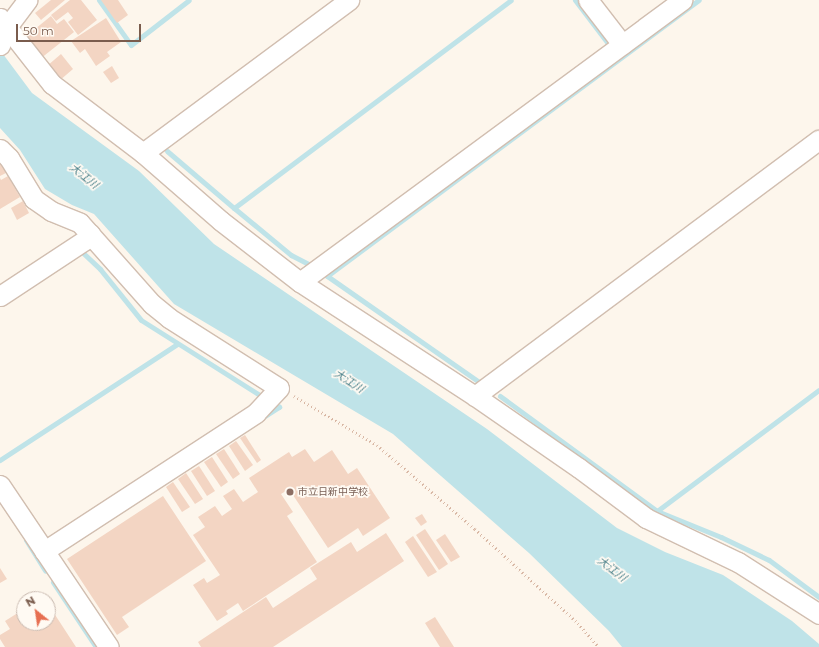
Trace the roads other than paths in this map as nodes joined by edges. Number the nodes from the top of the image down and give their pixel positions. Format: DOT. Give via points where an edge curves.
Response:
graph roads {
  1 [pos="27,0"];
  2 [pos="349,0"];
  3 [pos="588,0"];
  4 [pos="682,0"];
  5 [pos="2,32"];
  6 [pos="622,44"];
  7 [pos="819,140"];
  8 [pos="0,149"];
  9 [pos="143,153"];
  10 [pos="90,234"];
  11 [pos="300,282"];
  12 [pos="0,296"];
  13 [pos="475,396"];
  14 [pos="0,484"];
  15 [pos="44,552"];
  16 [pos="819,614"];
  17 [pos="109,647"];
  1 -- 5 [label="street"];
  2 -- 9 [label="street"];
  3 -- 6 [label="street"];
  4 -- 6 [label="street"];
  5 -- 9 [label="street" via="52,84"];
  6 -- 11 [label="street"];
  7 -- 13 [label="street"];
  8 -- 10 [label="street" via="9,158 34,199 51,211 80,223"];
  9 -- 11 [label="street" via="221,220"];
  10 -- 12 [label="street" via="85,240"];
  10 -- 15 [label="street" via="152,304 169,318 280,388 256,413"];
  11 -- 13 [label="street"];
  13 -- 16 [label="street" via="646,518 738,562"];
  14 -- 15 [label="street"];
  15 -- 17 [label="street"];
}
